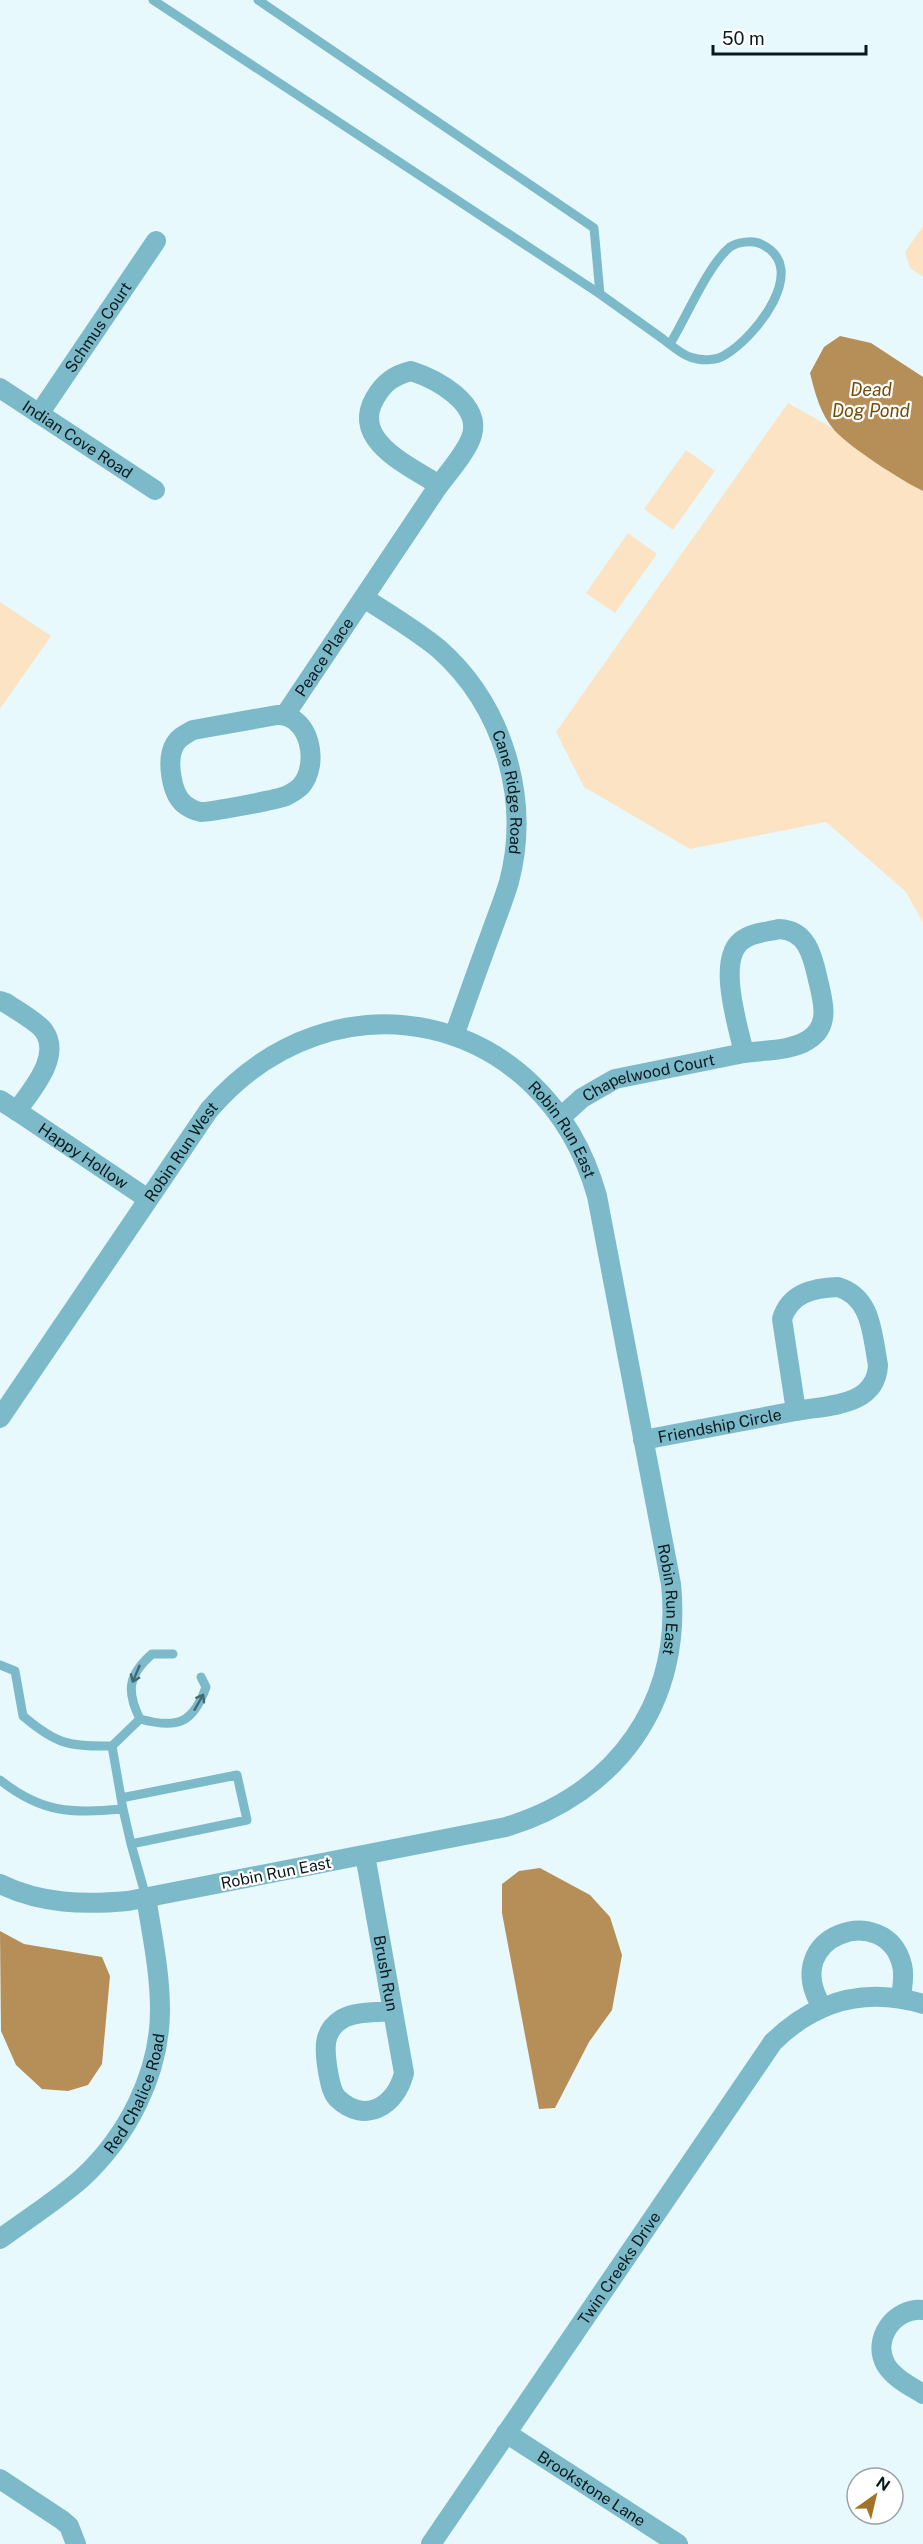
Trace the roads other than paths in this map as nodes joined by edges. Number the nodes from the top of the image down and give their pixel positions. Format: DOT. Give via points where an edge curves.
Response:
graph roads {
  1 [pos="153,0"];
  2 [pos="258,0"];
  3 [pos="156,241"];
  4 [pos="600,294"];
  5 [pos="670,344"];
  6 [pos="0,388"];
  7 [pos="39,414"];
  8 [pos="439,485"];
  9 [pos="154,490"];
  10 [pos="364,598"];
  11 [pos="285,715"];
  12 [pos="0,1001"];
  13 [pos="454,1036"];
  14 [pos="744,1053"];
  15 [pos="0,1100"];
  16 [pos="17,1111"];
  17 [pos="561,1118"];
  18 [pos="148,1199"];
  19 [pos="796,1411"];
  20 [pos="0,1418"];
  21 [pos="643,1440"];
  22 [pos="173,1654"];
  23 [pos="0,1665"];
  24 [pos="201,1677"];
  25 [pos="140,1719"];
  26 [pos="112,1746"];
  27 [pos="0,1780"];
  28 [pos="121,1798"];
  29 [pos="123,1809"];
  30 [pos="131,1844"];
  31 [pos="365,1855"];
  32 [pos="0,1884"];
  33 [pos="146,1897"];
  34 [pos="901,1998"];
  35 [pos="923,2004"];
  36 [pos="822,2007"];
  37 [pos="392,2012"];
  38 [pos="0,2239"];
  39 [pos="923,2310"];
  40 [pos="923,2394"];
  41 [pos="506,2433"];
  42 [pos="0,2479"];
  43 [pos="76,2544"];
  44 [pos="431,2544"];
  45 [pos="678,2544"];
  1 -- 4 [label="lane"];
  2 -- 4 [label="lane" via="594,228"];
  3 -- 7 [label="street, Schmus Court"];
  4 -- 5 [label="lane"];
  5 -- 5 [label="lane" via="690,357 711,360 725,355 757,326 779,292 781,265 772,249 756,241 732,246 718,260"];
  6 -- 7 [label="street, Indian Cove Road"];
  7 -- 9 [label="street, Indian Cove Road"];
  8 -- 8 [label="street" via="379,444 370,429 375,398 400,373 425,375 461,399 472,415 472,437"];
  8 -- 10 [label="street, Peace Place"];
  10 -- 11 [label="street, Peace Place"];
  10 -- 13 [label="street, Cane Ridge Road" via="422,636 457,667 498,730 513,784 516,840 509,882"];
  11 -- 11 [label="street, Peace Place" via="185,734 175,744 171,756 174,786 183,803 205,811 284,797 298,789 310,768 307,737 298,722"];
  12 -- 16 [label="street" via="44,1030 49,1043 44,1068"];
  13 -- 17 [label="street, Robin Run East" via="514,1068"];
  13 -- 18 [label="street, Robin Run West" via="418,1026 370,1025 324,1032 272,1055 241,1076 221,1096"];
  14 -- 14 [label="street, Chapelwood Court" via="799,1044 821,1025 824,1007 812,954 795,933 779,929 752,935 732,953 729,972"];
  14 -- 17 [label="street, Chapelwood Court" via="615,1080 589,1093"];
  15 -- 16 [label="street, Happy Hollow"];
  16 -- 18 [label="street, Happy Hollow"];
  17 -- 21 [label="street, Robin Run East" via="584,1159 597,1196"];
  18 -- 20 [label="street, Robin Run West"];
  19 -- 19 [label="street, Friendship Circle" via="855,1401 874,1383 878,1365 866,1308 846,1289 807,1292 792,1300 783,1314 781,1323"];
  19 -- 21 [label="street, Friendship Circle"];
  21 -- 31 [label="street, Robin Run East" via="671,1584 673,1630 661,1686 634,1738 598,1779 550,1811 506,1827"];
  22 -- 25 [label="lane, one-way" via="152,1654 139,1665 131,1701"];
  23 -- 26 [label="lane" via="15,1671 23,1716 46,1736 79,1746"];
  25 -- 24 [label="lane, one-way" via="163,1725 184,1721 200,1704 206,1687"];
  25 -- 26 [label="lane"];
  26 -- 28 [label="lane"];
  27 -- 29 [label="lane" via="21,1797 52,1809"];
  28 -- 29 [label="lane"];
  28 -- 30 [label="lane" via="237,1775 247,1820"];
  29 -- 30 [label="lane"];
  30 -- 33 [label="lane"];
  31 -- 33 [label="street, Robin Run East"];
  31 -- 37 [label="street, Brush Run"];
  32 -- 33 [label="street" via="71,1903 109,1903"];
  33 -- 38 [label="street, Red Chalice Road" via="159,1973 160,2011 156,2049 141,2095 117,2138 92,2168"];
  34 -- 35 [label="street, Twin Creeks Drive"];
  34 -- 36 [label="street, Twin Creeks Drive" via="861,1996"];
  34 -- 36 [label="street" via="903,1965 891,1944 877,1935 854,1930 830,1939 814,1960 812,1986"];
  36 -- 41 [label="street, Twin Creeks Drive" via="788,2028 766,2050"];
  37 -- 37 [label="street, Brush Run" via="404,2073 401,2089 383,2107 359,2110 343,2104 330,2085 324,2048 330,2031 352,2015"];
  39 -- 40 [label="street" via="911,2310 894,2319 881,2346 891,2371"];
  41 -- 44 [label="street, Twin Creeks Drive"];
  41 -- 45 [label="street, Brookstone Lane"];
  42 -- 43 [label="street" via="62,2520 69,2526"];
}
